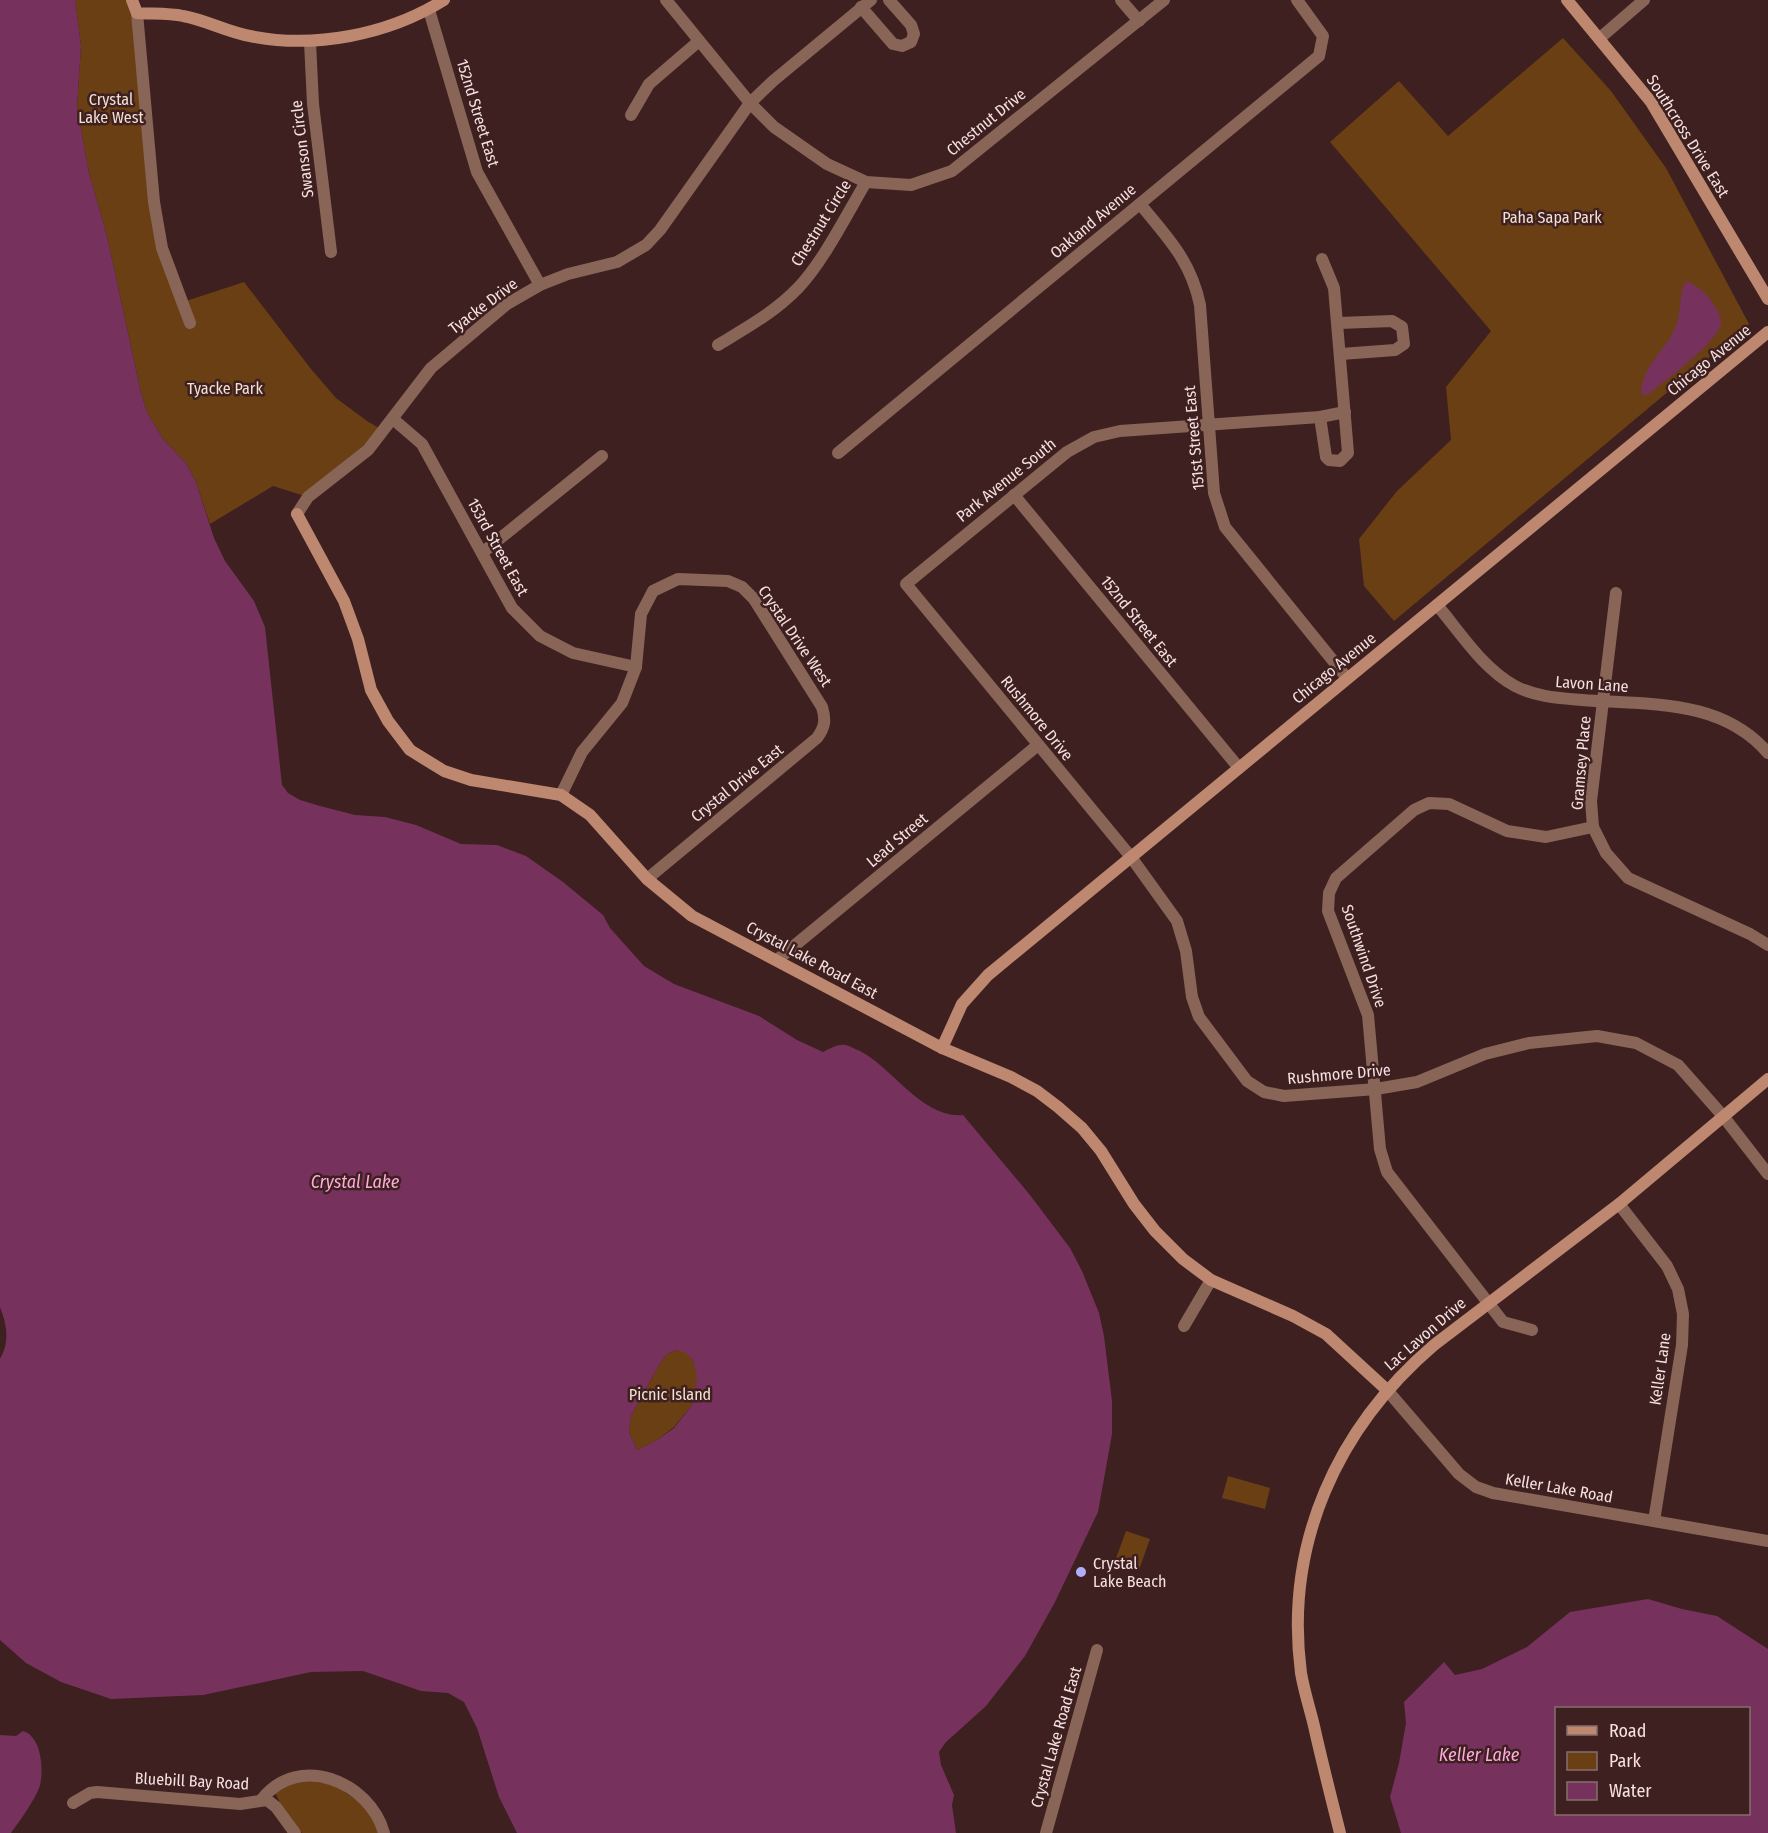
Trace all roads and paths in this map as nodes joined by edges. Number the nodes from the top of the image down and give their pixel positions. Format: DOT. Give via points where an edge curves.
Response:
graph roads {
  1 [pos="132,0"];
  2 [pos="444,0"];
  3 [pos="666,0"];
  4 [pos="890,0"];
  5 [pos="1121,0"];
  6 [pos="1164,0"];
  7 [pos="1297,0"];
  8 [pos="1567,0"];
  9 [pos="1644,0"];
  10 [pos="866,4"];
  11 [pos="429,9"];
  12 [pos="137,13"];
  13 [pos="1139,21"];
  14 [pos="1600,38"];
  15 [pos="699,41"];
  16 [pos="310,42"];
  17 [pos="750,104"];
  18 [pos="631,115"];
  19 [pos="866,182"];
  20 [pos="1140,204"];
  21 [pos="331,252"];
  22 [pos="1322,259"];
  23 [pos="540,285"];
  24 [pos="1768,299"];
  25 [pos="190,323"];
  26 [pos="1339,324"];
  27 [pos="1768,332"];
  28 [pos="718,345"];
  29 [pos="1341,354"];
  30 [pos="1345,412"];
  31 [pos="1320,417"];
  32 [pos="393,419"];
  33 [pos="1209,425"];
  34 [pos="838,453"];
  35 [pos="602,456"];
  36 [pos="1014,495"];
  37 [pos="297,514"];
  38 [pos="482,553"];
  39 [pos="906,584"];
  40 [pos="1616,592"];
  41 [pos="1437,605"];
  42 [pos="636,667"];
  43 [pos="1347,678"];
  44 [pos="818,701"];
  45 [pos="1603,702"];
  46 [pos="1038,744"];
  47 [pos="1768,753"];
  48 [pos="1239,768"];
  49 [pos="561,795"];
  50 [pos="1593,827"];
  51 [pos="1131,857"];
  52 [pos="647,879"];
  53 [pos="1768,945"];
  54 [pos="777,960"];
  55 [pos="942,1048"];
  56 [pos="1768,1078"];
  57 [pos="1376,1089"];
  58 [pos="1723,1116"];
  59 [pos="1768,1174"];
  60 [pos="1619,1204"];
  61 [pos="1211,1280"];
  62 [pos="1487,1303"];
  63 [pos="1184,1326"];
  64 [pos="1532,1330"];
  65 [pos="1387,1390"];
  66 [pos="1654,1521"];
  67 [pos="1768,1540"];
  68 [pos="1097,1650"];
  69 [pos="262,1799"];
  70 [pos="73,1803"];
  71 [pos="295,1833"];
  72 [pos="384,1833"];
  73 [pos="1046,1833"];
  74 [pos="1340,1833"];
  1 -- 12 [label="street"];
  2 -- 11 [label="street"];
  3 -- 15 [label="street, Chestnut Drive"];
  4 -- 10 [label="street, Tyacke Drive" via="914,34 911,42 902,46 894,44"];
  5 -- 13 [label="street"];
  6 -- 13 [label="street, Chestnut Drive"];
  7 -- 20 [label="street, Oakland Avenue" via="1323,36 1319,56"];
  8 -- 14 [label="street, Southcross Drive East"];
  9 -- 14 [label="street"];
  10 -- 17 [label="street, Tyacke Drive"];
  11 -- 16 [label="street" via="364,34"];
  11 -- 23 [label="street, 152nd Street East" via="477,172"];
  12 -- 16 [label="street" via="184,16 250,36"];
  12 -- 25 [label="street" via="154,202 162,248"];
  13 -- 19 [label="street, Chestnut Drive" via="952,171 911,185"];
  14 -- 24 [label="street, Southcross Drive East" via="1651,102"];
  15 -- 17 [label="street, Chestnut Drive"];
  15 -- 18 [label="street" via="649,84"];
  16 -- 21 [label="street, Swanson Circle" via="312,104"];
  17 -- 19 [label="street, Chestnut Drive" via="774,127 827,164"];
  17 -- 23 [label="street, Tyacke Drive" via="646,245 617,262"];
  19 -- 28 [label="street, Chestnut Circle" via="799,288 774,310"];
  20 -- 33 [label="street, 151st Street East" via="1182,255 1196,284"];
  20 -- 34 [label="street, Oakland Avenue"];
  22 -- 26 [label="street" via="1334,288"];
  23 -- 32 [label="street, Tyacke Drive" via="507,304 431,368"];
  26 -- 29 [label="street"];
  26 -- 29 [label="street" via="1392,321 1402,327 1404,344 1395,350"];
  27 -- 41 [label="street, Chicago Avenue"];
  29 -- 30 [label="street"];
  30 -- 31 [label="street, Park Avenue South"];
  30 -- 31 [label="street" via="1348,453 1340,461 1326,457"];
  31 -- 33 [label="street, Park Avenue South"];
  32 -- 37 [label="street, Tyacke Drive" via="368,450 308,497"];
  32 -- 38 [label="street, 153rd Street East" via="422,444"];
  33 -- 36 [label="street, Park Avenue South" via="1120,431 1094,437 1066,452"];
  33 -- 43 [label="street, 151st Street East" via="1214,493 1225,527"];
  35 -- 38 [label="street"];
  36 -- 39 [label="street, Park Avenue South"];
  36 -- 48 [label="street, 152nd Street East"];
  37 -- 49 [label="street, Crystal Lake Road East" via="344,601 371,690 388,721 411,750 444,771 471,780"];
  38 -- 42 [label="street, 153rd Street East" via="512,608 540,636 573,653"];
  39 -- 46 [label="street, Rushmore Drive"];
  40 -- 45 [label="street, Gramsey Place"];
  41 -- 43 [label="street, Chicago Avenue"];
  41 -- 45 [label="street, Lavon Lane" via="1490,667 1515,686 1546,698"];
  42 -- 44 [label="street, Crystal Drive West" via="640,614 653,591 678,579 728,581 754,599"];
  42 -- 49 [label="street, Crystal Drive West" via="622,703 582,752"];
  43 -- 48 [label="street, Chicago Avenue"];
  44 -- 52 [label="street, Crystal Drive East" via="825,719 817,738"];
  45 -- 47 [label="street, Lavon Lane" via="1689,707 1733,724"];
  45 -- 50 [label="street, Gramsey Place" via="1591,801"];
  46 -- 51 [label="street, Rushmore Drive"];
  46 -- 54 [label="street, Lead Street"];
  48 -- 51 [label="street, Chicago Avenue"];
  49 -- 52 [label="street, Crystal Lake Road East" via="590,815"];
  50 -- 53 [label="street, Gramsey Place" via="1606,853 1628,878"];
  50 -- 57 [label="street, Southwind Drive" via="1546,837 1507,831 1449,804 1429,803 1414,810 1336,878 1329,892 1328,911 1368,1015"];
  51 -- 55 [label="street, Chicago Avenue" via="988,975 962,1004"];
  51 -- 57 [label="street, Rushmore Drive" via="1177,921 1199,1017 1247,1081 1264,1092 1284,1096"];
  52 -- 54 [label="street, Crystal Lake Road East" via="692,916"];
  54 -- 55 [label="street, Crystal Lake Road East"];
  55 -- 61 [label="street, Crystal Lake Road East" via="1011,1077 1058,1107 1101,1151 1155,1231"];
  56 -- 58 [label="street, Lac Lavon Drive"];
  57 -- 58 [label="street, Rushmore Drive" via="1417,1082 1485,1054 1529,1043 1597,1036 1636,1043 1678,1065"];
  57 -- 62 [label="street, Southwind Drive" via="1380,1149 1387,1172"];
  58 -- 59 [label="street, Rushmore Drive"];
  58 -- 60 [label="street, Lac Lavon Drive"];
  60 -- 62 [label="street, Lac Lavon Drive"];
  60 -- 66 [label="street, Keller Lane" via="1668,1266 1683,1314 1682,1345"];
  61 -- 63 [label="street"];
  61 -- 65 [label="street, Crystal Lake Road East" via="1326,1334"];
  62 -- 64 [label="street, Southwind Drive" via="1503,1322"];
  62 -- 65 [label="street, Lac Lavon Drive" via="1410,1365"];
  65 -- 66 [label="street, Keller Lake Road" via="1458,1474 1476,1487"];
  65 -- 74 [label="street, Lac Lavon Drive" via="1357,1429 1331,1475 1312,1525 1302,1574 1298,1624 1301,1674"];
  66 -- 67 [label="street, Keller Lake Road"];
  68 -- 73 [label="street, Crystal Lake Road East"];
  69 -- 70 [label="street, Bluebill Bay Road" via="240,1804 97,1792"];
  69 -- 71 [label="street, Bluebill Bay Road" via="272,1802"];
  69 -- 72 [label="street" via="285,1779 322,1776 363,1798 374,1810"];
}
